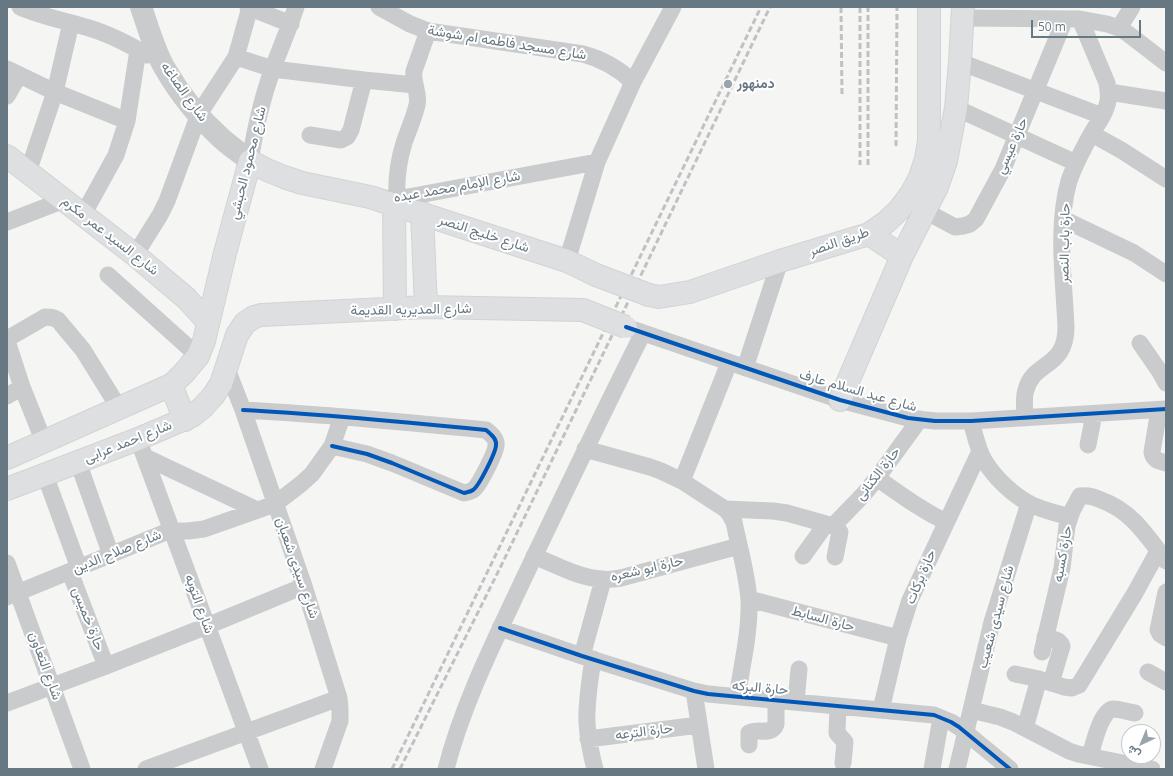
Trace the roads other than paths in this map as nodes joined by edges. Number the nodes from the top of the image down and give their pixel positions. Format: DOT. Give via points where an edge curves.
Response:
graph roads {
  1 [pos="20,7"];
  2 [pos="141,7"];
  3 [pos="250,7"];
  4 [pos="296,7"];
  5 [pos="380,7"];
  6 [pos="674,7"];
  7 [pos="929,7"];
  8 [pos="1132,7"];
  9 [pos="963,12"];
  10 [pos="1073,19"];
  11 [pos="71,23"];
  12 [pos="291,24"];
  13 [pos="1119,28"];
  14 [pos="428,31"];
  15 [pos="138,50"];
  16 [pos="236,57"];
  17 [pos="960,62"];
  18 [pos="1166,63"];
  19 [pos="163,66"];
  20 [pos="273,69"];
  21 [pos="13,72"];
  22 [pos="364,80"];
  23 [pos="633,82"];
  24 [pos="415,85"];
  25 [pos="1036,91"];
  26 [pos="55,92"];
  27 [pos="1109,92"];
  28 [pos="7,96"];
  29 [pos="1166,101"];
  30 [pos="956,108"];
  31 [pos="199,114"];
  32 [pos="1102,116"];
  33 [pos="127,121"];
  34 [pos="1092,134"];
  35 [pos="310,135"];
  36 [pos="1017,136"];
  37 [pos="7,156"];
  38 [pos="250,160"];
  39 [pos="597,162"];
  40 [pos="1076,163"];
  41 [pos="28,172"];
  42 [pos="1166,179"];
  43 [pos="64,200"];
  44 [pos="395,202"];
  45 [pos="925,211"];
  46 [pos="422,213"];
  47 [pos="83,214"];
  48 [pos="1063,219"];
  49 [pos="7,222"];
  50 [pos="869,234"];
  51 [pos="135,255"];
  52 [pos="902,256"];
  53 [pos="567,261"];
  54 [pos="780,261"];
  55 [pos="1166,274"];
  56 [pos="108,275"];
  57 [pos="596,275"];
  58 [pos="426,307"];
  59 [pos="395,309"];
  60 [pos="208,322"];
  61 [pos="634,330"];
  62 [pos="7,340"];
  63 [pos="1140,343"];
  64 [pos="198,356"];
  65 [pos="737,366"];
  66 [pos="227,369"];
  67 [pos="1166,383"];
  68 [pos="171,385"];
  69 [pos="22,387"];
  70 [pos="7,396"];
  71 [pos="840,400"];
  72 [pos="119,408"];
  73 [pos="243,410"];
  74 [pos="1162,410"];
  75 [pos="1094,414"];
  76 [pos="342,417"];
  77 [pos="1025,418"];
  78 [pos="920,419"];
  79 [pos="185,420"];
  80 [pos="971,421"];
  81 [pos="44,442"];
  82 [pos="1088,445"];
  83 [pos="332,446"];
  84 [pos="142,448"];
  85 [pos="585,449"];
  86 [pos="980,451"];
  87 [pos="7,458"];
  88 [pos="78,462"];
  89 [pos="1166,463"];
  90 [pos="44,475"];
  91 [pos="878,478"];
  92 [pos="682,481"];
  93 [pos="7,489"];
  94 [pos="1029,503"];
  95 [pos="275,504"];
  96 [pos="725,509"];
  97 [pos="257,510"];
  98 [pos="1070,518"];
  99 [pos="946,522"];
  100 [pos="829,525"];
  101 [pos="172,531"];
  102 [pos="739,546"];
  103 [pos="111,555"];
  104 [pos="534,556"];
  105 [pos="803,556"];
  106 [pos="1162,556"];
  107 [pos="835,557"];
  108 [pos="7,563"];
  109 [pos="74,570"];
  110 [pos="603,580"];
  111 [pos="304,586"];
  112 [pos="1166,592"];
  113 [pos="12,595"];
  114 [pos="749,599"];
  115 [pos="207,626"];
  116 [pos="500,628"];
  117 [pos="898,638"];
  118 [pos="1166,638"];
  119 [pos="588,657"];
  120 [pos="106,666"];
  121 [pos="799,670"];
  122 [pos="1148,672"];
  123 [pos="1015,674"];
  124 [pos="1045,681"];
  125 [pos="1166,682"];
  126 [pos="52,686"];
  127 [pos="694,691"];
  128 [pos="737,697"];
  129 [pos="339,698"];
  130 [pos="776,701"];
  131 [pos="796,702"];
  132 [pos="7,703"];
  133 [pos="838,706"];
  134 [pos="881,710"];
  135 [pos="971,710"];
  136 [pos="1135,713"];
  137 [pos="941,718"];
  138 [pos="699,725"];
  139 [pos="1025,728"];
  140 [pos="246,732"];
  141 [pos="966,733"];
  142 [pos="588,739"];
  143 [pos="749,746"];
  144 [pos="1090,756"];
  145 [pos="843,763"];
  146 [pos="1002,766"];
  147 [pos="82,769"];
  148 [pos="146,769"];
  149 [pos="260,769"];
  150 [pos="323,769"];
  151 [pos="446,769"];
  152 [pos="595,769"];
  153 [pos="706,769"];
  154 [pos="932,769"];
  155 [pos="957,769"];
  156 [pos="1152,769"];
  1 -- 11 [label="street"];
  2 -- 19 [label="street, شارع الصاغه"];
  3 -- 12 [label="street"];
  3 -- 16 [label="street"];
  4 -- 12 [label="street, شارع محمود الحبشي"];
  5 -- 14 [label="street, شارع مسجد فاطمه ام شوشة"];
  6 -- 23 [label="street"];
  7 -- 50 [label="main road, طريق النصر" via="929,140 926,159 920,177 903,205 885,223"];
  8 -- 13 [label="street"];
  9 -- 10 [label="street"];
  9 -- 17 [label="main road"];
  10 -- 13 [label="street"];
  10 -- 25 [label="street, حارة عيسي"];
  10 -- 27 [label="street" via="1107,83"];
  11 -- 15 [label="street" via="111,36"];
  11 -- 26 [label="street"];
  12 -- 20 [label="street, شارع محمود الحبشي"];
  13 -- 18 [label="street"];
  14 -- 23 [label="street, شارع مسجد فاطمه ام شوشة" via="583,54 615,67"];
  14 -- 24 [label="street" via="414,71"];
  15 -- 19 [label="street"];
  15 -- 33 [label="street"];
  16 -- 20 [label="street"];
  16 -- 31 [label="street"];
  17 -- 25 [label="street"];
  17 -- 30 [label="main road"];
  19 -- 31 [label="street, شارع الصاغه"];
  20 -- 22 [label="street"];
  20 -- 38 [label="street, شارع محمود الحبشي" via="256,128"];
  21 -- 26 [label="street"];
  21 -- 28 [label="street"];
  22 -- 24 [label="street"];
  22 -- 35 [label="street" via="347,137 340,140"];
  23 -- 39 [label="street"];
  24 -- 44 [label="street" via="417,104 400,158"];
  25 -- 32 [label="street"];
  25 -- 36 [label="street, حارة عيسي"];
  26 -- 33 [label="street"];
  26 -- 41 [label="street"];
  27 -- 29 [label="street"];
  27 -- 32 [label="street, حارة باب النصر"];
  30 -- 36 [label="street"];
  30 -- 45 [label="main road" via="946,161"];
  31 -- 38 [label="street, شارع الصاغه" via="222,139"];
  31 -- 51 [label="street" via="167,201"];
  32 -- 34 [label="street, حارة باب النصر"];
  33 -- 47 [label="street" via="116,155"];
  34 -- 40 [label="street, حارة باب النصر"];
  34 -- 42 [label="street"];
  36 -- 40 [label="street"];
  36 -- 45 [label="street, حارة عيسي" via="1003,169 976,218 970,224 956,227"];
  37 -- 41 [label="main road, شارع السيد عمر مكرم"];
  38 -- 44 [label="main road, شارع خليج النصر" via="284,178"];
  38 -- 60 [label="main road, شارع محمود الحبشي"];
  39 -- 44 [label="street, شارع الإمام محمد عبده"];
  39 -- 53 [label="street"];
  40 -- 48 [label="street, حارة باب النصر" via="1069,181"];
  41 -- 43 [label="main road, شارع السيد عمر مكرم"];
  43 -- 47 [label="main road, شارع السيد عمر مكرم"];
  43 -- 49 [label="street"];
  44 -- 46 [label="main road, شارع خليج النصر"];
  44 -- 59 [label="main road"];
  45 -- 52 [label="main road"];
  46 -- 53 [label="main road, شارع خليج النصر"];
  46 -- 58 [label="main road"];
  47 -- 51 [label="main road, شارع السيد عمر مكرم"];
  48 -- 55 [label="street" via="1134,253"];
  48 -- 77 [label="street, حارة باب النصر" via="1066,336 1055,359 1039,370 1028,383 1025,391"];
  50 -- 52 [label="main road"];
  50 -- 54 [label="main road, طريق النصر"];
  51 -- 60 [label="main road, شارع السيد عمر مكرم" via="186,298"];
  52 -- 71 [label="main road"];
  53 -- 57 [label="main road, شارع خليج النصر"];
  54 -- 57 [label="main road, طريق النصر, bridge" via="690,292 659,297"];
  54 -- 65 [label="street"];
  56 -- 64 [label="street"];
  58 -- 59 [label="main road, شارع المديريه القديمة"];
  58 -- 61 [label="main road, شارع المديريه القديمة, bridge" via="583,310"];
  59 -- 66 [label="main road, شارع المديريه القديمة" via="254,317 245,323 237,335"];
  60 -- 64 [label="main road"];
  61 -- 65 [label="street, شارع عبد السلام عارف"];
  61 -- 85 [label="street"];
  62 -- 69 [label="street"];
  62 -- 72 [label="street" via="45,318 58,320 83,350"];
  63 -- 67 [label="street"];
  64 -- 68 [label="main road"];
  65 -- 71 [label="street, شارع عبد السلام عارف"];
  65 -- 92 [label="street"];
  66 -- 73 [label="street, شارع سيدى شعبان"];
  66 -- 79 [label="main road, شارع احمد عرابى" via="213,396"];
  68 -- 72 [label="main road"];
  68 -- 79 [label="main road"];
  69 -- 70 [label="street"];
  69 -- 81 [label="street"];
  71 -- 78 [label="street, شارع عبد السلام عارف"];
  72 -- 81 [label="main road"];
  73 -- 76 [label="street"];
  73 -- 95 [label="street, شارع سيدى شعبان"];
  74 -- 75 [label="street, شارع عبد السلام عارف"];
  74 -- 89 [label="street" via="1152,452 1155,459"];
  75 -- 77 [label="street, شارع عبد السلام عارف"];
  75 -- 82 [label="street"];
  76 -- 83 [label="street, شارع صلاح الدين"];
  76 -- 83 [label="street" via="486,430 492,434 497,444 478,486 464,493 392,462"];
  77 -- 80 [label="street, شارع عبد السلام عارف"];
  78 -- 80 [label="street, شارع عبد السلام عارف"];
  78 -- 91 [label="street, حارة الكنانى"];
  79 -- 84 [label="main road, شارع احمد عرابى"];
  80 -- 86 [label="street"];
  81 -- 87 [label="main road"];
  83 -- 95 [label="street, شارع صلاح الدين" via="312,474"];
  84 -- 88 [label="main road, شارع احمد عرابى"];
  84 -- 97 [label="street"];
  84 -- 101 [label="street, شارع التوبه"];
  85 -- 92 [label="street" via="650,466"];
  85 -- 104 [label="street"];
  86 -- 94 [label="street" via="996,476"];
  86 -- 99 [label="street, حارة بركات"];
  88 -- 90 [label="main road, شارع احمد عرابى"];
  88 -- 103 [label="street"];
  90 -- 93 [label="main road, شارع احمد عرابى"];
  90 -- 109 [label="street, حارة خميس"];
  91 -- 99 [label="street" via="912,504"];
  91 -- 100 [label="street, حارة الكنانى"];
  92 -- 96 [label="street"];
  94 -- 98 [label="street"];
  94 -- 135 [label="street, شارع سيدى شعيب" via="992,622"];
  95 -- 97 [label="street, شارع صلاح الدين"];
  95 -- 111 [label="street, شارع سيدى شعبان"];
  96 -- 100 [label="street" via="773,510"];
  96 -- 102 [label="street" via="734,522"];
  97 -- 101 [label="street, شارع صلاح الدين" via="204,529"];
  98 -- 106 [label="street, حارة كسبه" via="1080,496 1107,502 1131,517"];
  98 -- 124 [label="street, حارة كسبه" via="1062,568 1044,645 1057,640 1062,646"];
  99 -- 117 [label="street, حارة بركات" via="910,600"];
  100 -- 105 [label="street, حارة الكنانى"];
  100 -- 107 [label="street" via="840,532"];
  101 -- 103 [label="street, شارع صلاح الدين"];
  101 -- 115 [label="street, شارع التوبه"];
  102 -- 110 [label="street, حارة ابو شعره" via="621,578"];
  102 -- 114 [label="street"];
  103 -- 109 [label="street, شارع صلاح الدين"];
  104 -- 110 [label="street, حارة ابو شعره" via="573,572"];
  104 -- 116 [label="street"];
  106 -- 124 [label="street" via="1135,593 1079,686 1064,687"];
  108 -- 113 [label="street, شارع التعاون"];
  109 -- 113 [label="street, شارع صلاح الدين"];
  109 -- 120 [label="street, حارة خميس"];
  110 -- 119 [label="street"];
  111 -- 115 [label="street"];
  111 -- 129 [label="street, شارع سيدى شعبان"];
  112 -- 118 [label="street" via="1158,630"];
  113 -- 126 [label="street, شارع التعاون"];
  114 -- 117 [label="street, حارة السابط"];
  114 -- 128 [label="street" via="748,628"];
  115 -- 120 [label="street"];
  115 -- 140 [label="street, شارع التوبه"];
  116 -- 119 [label="street, حارة البركه"];
  116 -- 151 [label="street" via="472,691"];
  117 -- 134 [label="street, حارة بركات"];
  119 -- 127 [label="street, حارة البركه"];
  119 -- 142 [label="street"];
  120 -- 126 [label="street"];
  121 -- 131 [label="street"];
  122 -- 125 [label="street"];
  123 -- 124 [label="street"];
  124 -- 139 [label="street"];
  126 -- 132 [label="street"];
  126 -- 147 [label="street, شارع التعاون"];
  127 -- 128 [label="street, حارة البركه"];
  127 -- 138 [label="street"];
  128 -- 130 [label="street, حارة البركه"];
  129 -- 140 [label="street"];
  129 -- 150 [label="street, شارع سيدى شعبان" via="340,721"];
  130 -- 131 [label="street, حارة البركه"];
  130 -- 143 [label="street" via="775,727 769,731 749,733"];
  131 -- 133 [label="street, حارة البركه"];
  133 -- 134 [label="street, حارة البركه"];
  133 -- 145 [label="street" via="837,733 845,742"];
  134 -- 137 [label="street, حارة البركه"];
  135 -- 139 [label="street" via="1000,717"];
  135 -- 141 [label="street, شارع سيدى شعيب"];
  136 -- 144 [label="street" via="1113,709 1105,714"];
  137 -- 141 [label="street, حارة البركه"];
  137 -- 154 [label="street"];
  138 -- 142 [label="street, حارة الترعه"];
  138 -- 153 [label="street"];
  139 -- 144 [label="street" via="1060,747"];
  140 -- 148 [label="street"];
  140 -- 149 [label="street, شارع التوبه"];
  141 -- 146 [label="street, حارة البركه"];
  141 -- 155 [label="street, شارع سيدى شعيب"];
  142 -- 152 [label="street"];
  144 -- 156 [label="street"];
}
